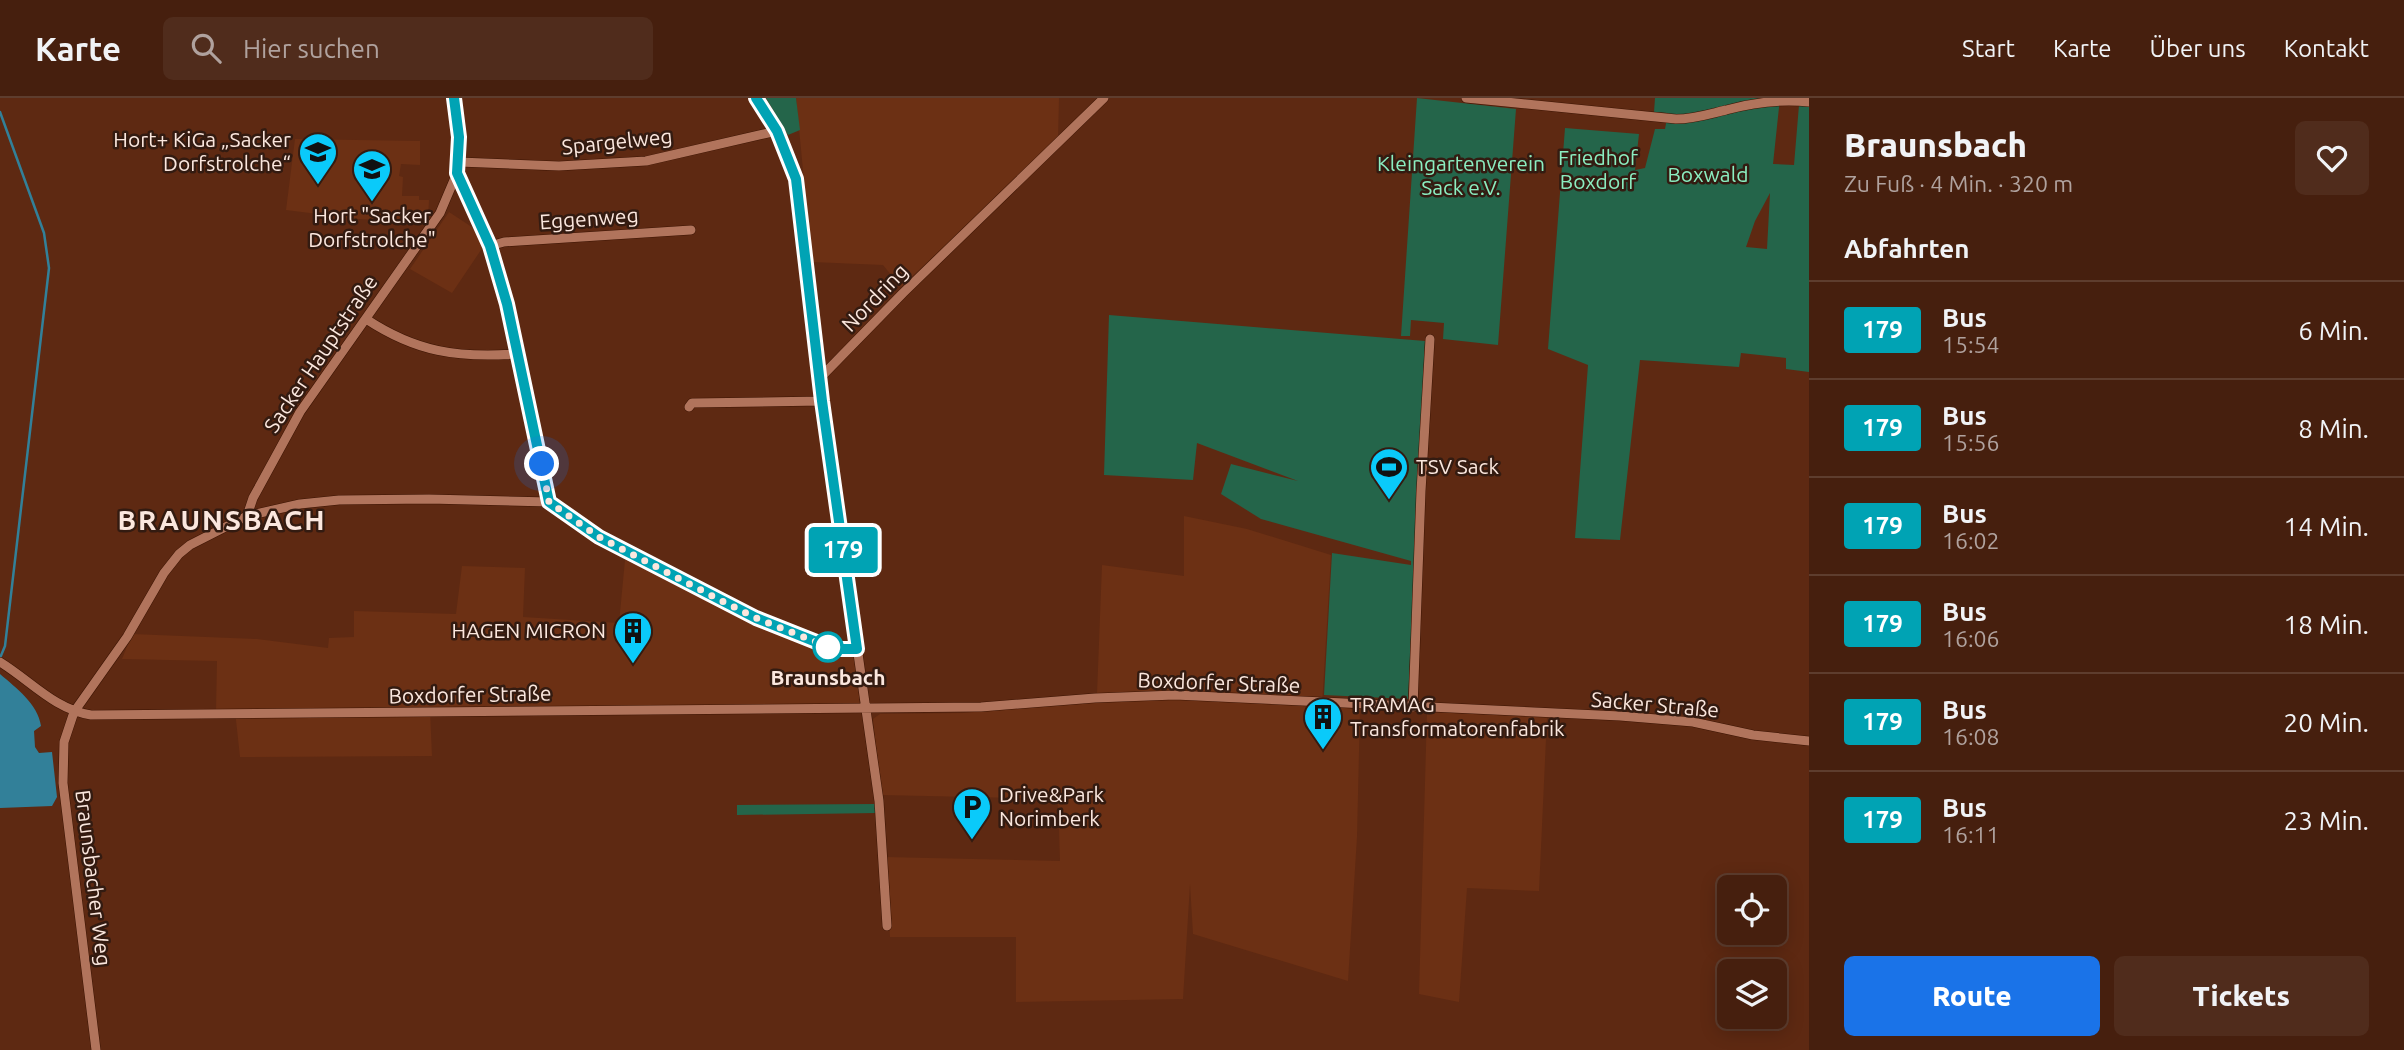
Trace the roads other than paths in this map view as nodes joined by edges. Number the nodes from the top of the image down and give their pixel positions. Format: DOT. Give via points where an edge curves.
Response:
graph roads {
  1 [pos="454,98"];
  2 [pos="756,98"];
  3 [pos="1104,98"];
  4 [pos="1466,98"];
  5 [pos="1809,102"];
  6 [pos="777,131"];
  7 [pos="458,162"];
  8 [pos="457,173"];
  9 [pos="691,230"];
  10 [pos="490,246"];
  11 [pos="366,319"];
  12 [pos="1430,339"];
  13 [pos="516,354"];
  14 [pos="819,379"];
  15 [pos="822,401"];
  16 [pos="689,407"];
  17 [pos="549,502"];
  18 [pos="247,516"];
  19 [pos="857,649"];
  20 [pos="2,663"];
  21 [pos="1413,707"];
  22 [pos="867,708"];
  23 [pos="74,712"];
  24 [pos="1809,741"];
  25 [pos="887,926"];
  26 [pos="96,1050"];
  1 -- 7 [label="street, Sacker Hauptstraße"];
  2 -- 6 [label="street"];
  3 -- 14 [label="street, Nordring"];
  4 -- 5 [label="street" via="1676,119 1780,99"];
  6 -- 7 [label="street, Spargelweg" via="646,161 559,166"];
  6 -- 14 [label="street" via="796,179"];
  7 -- 8 [label="street, Sacker Hauptstraße"];
  8 -- 10 [label="street"];
  8 -- 11 [label="street, Sacker Hauptstraße" via="440,213"];
  9 -- 10 [label="street, Eggenweg"];
  10 -- 13 [label="street"];
  11 -- 13 [label="street" via="408,342 448,354"];
  11 -- 18 [label="street, Sacker Hauptstraße" via="300,412"];
  12 -- 21 [label="street"];
  13 -- 17 [label="street"];
  14 -- 15 [label="street"];
  15 -- 16 [label="street" via="692,403"];
  15 -- 19 [label="street"];
  17 -- 18 [label="street, Braunsbacher Weg" via="331,500"];
  17 -- 19 [label="street" via="599,537 756,618 834,649"];
  18 -- 23 [label="street, Braunsbacher Weg" via="179,554"];
  19 -- 22 [label="street"];
  20 -- 23 [label="street"];
  21 -- 22 [label="street, Boxdorfer Straße" via="1175,695 981,707"];
  21 -- 24 [label="street, Sacker Straße" via="1681,721"];
  22 -- 23 [label="street, Boxdorfer Straße" via="240,715"];
  22 -- 25 [label="street"];
  23 -- 26 [label="street, Braunsbacher Weg" via="64,742 63,783"];
}
